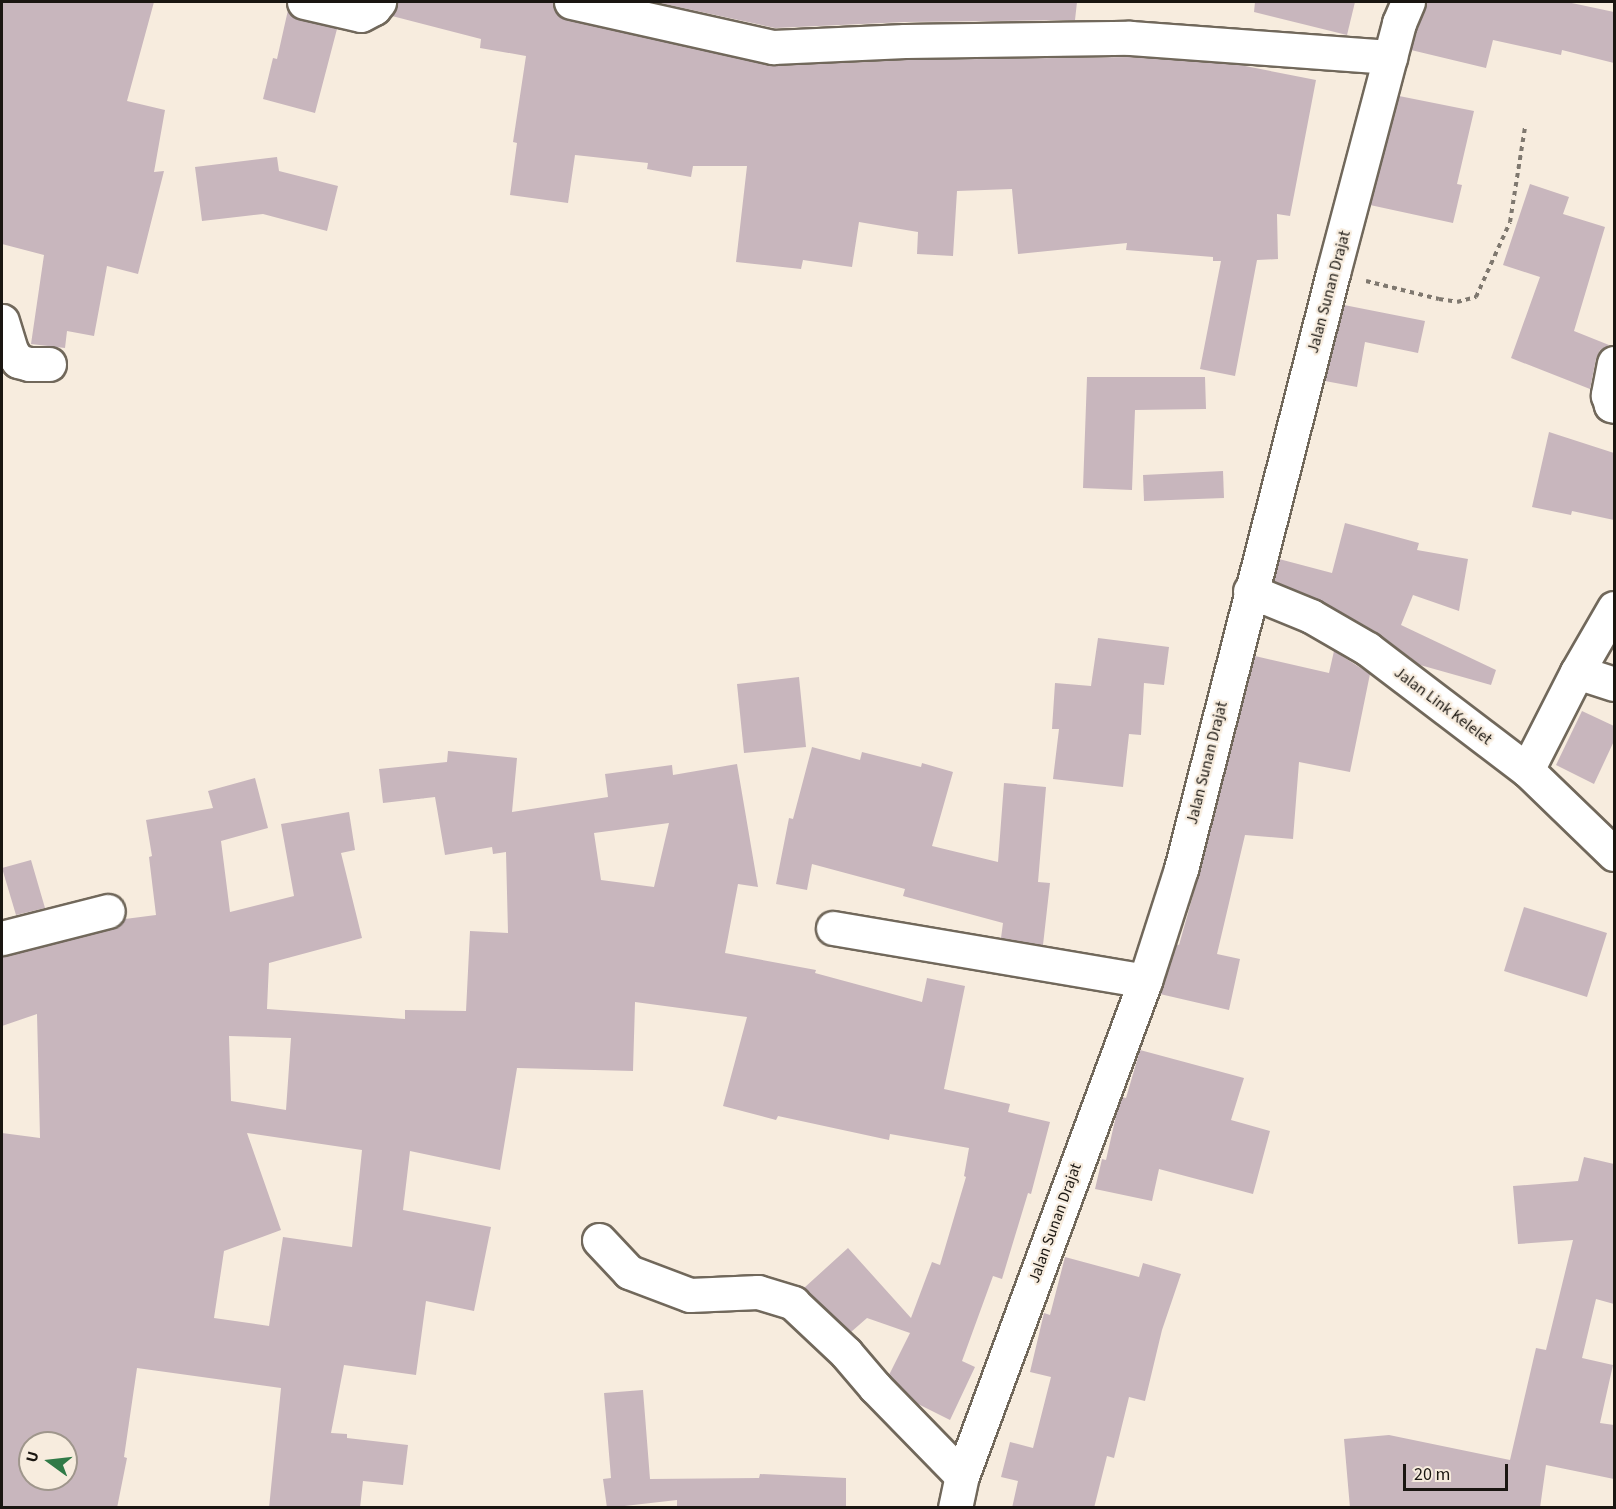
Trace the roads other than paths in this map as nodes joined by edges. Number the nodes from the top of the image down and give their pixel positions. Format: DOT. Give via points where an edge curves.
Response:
graph roads {
  1 [pos="304,2"];
  2 [pos="379,2"];
  3 [pos="571,2"];
  4 [pos="1408,2"];
  5 [pos="1390,57"];
  6 [pos="2,321"];
  7 [pos="1614,363"];
  8 [pos="49,364"];
  9 [pos="1614,406"];
  10 [pos="1250,591"];
  11 [pos="1614,608"];
  12 [pos="1577,672"];
  13 [pos="1614,684"];
  14 [pos="1527,770"];
  15 [pos="1614,854"];
  16 [pos="108,911"];
  17 [pos="833,928"];
  18 [pos="2,939"];
  19 [pos="1145,981"];
  20 [pos="599,1240"];
  21 [pos="962,1476"];
  22 [pos="955,1508"];
  1 -- 2 [label="street" via="360,15"];
  3 -- 5 [label="street" via="773,47 1130,38"];
  4 -- 5 [label="street, Jalan Sunan Drajat"];
  5 -- 10 [label="street, Jalan Sunan Drajat"];
  6 -- 8 [label="street" via="18,361"];
  7 -- 9 [label="street" via="1608,395"];
  10 -- 14 [label="street, Jalan Link Kelelet" via="1311,616 1368,649"];
  10 -- 19 [label="street, Jalan Sunan Drajat" via="1181,869"];
  11 -- 12 [label="street"];
  12 -- 13 [label="street"];
  12 -- 14 [label="street"];
  14 -- 15 [label="street, Jalan Link Kelelet"];
  16 -- 18 [label="street"];
  17 -- 19 [label="street"];
  19 -- 21 [label="street, Jalan Sunan Drajat"];
  20 -- 21 [label="street" via="629,1272 690,1295 758,1292 793,1303"];
  21 -- 22 [label="street, Jalan Sunan Drajat"];
}
